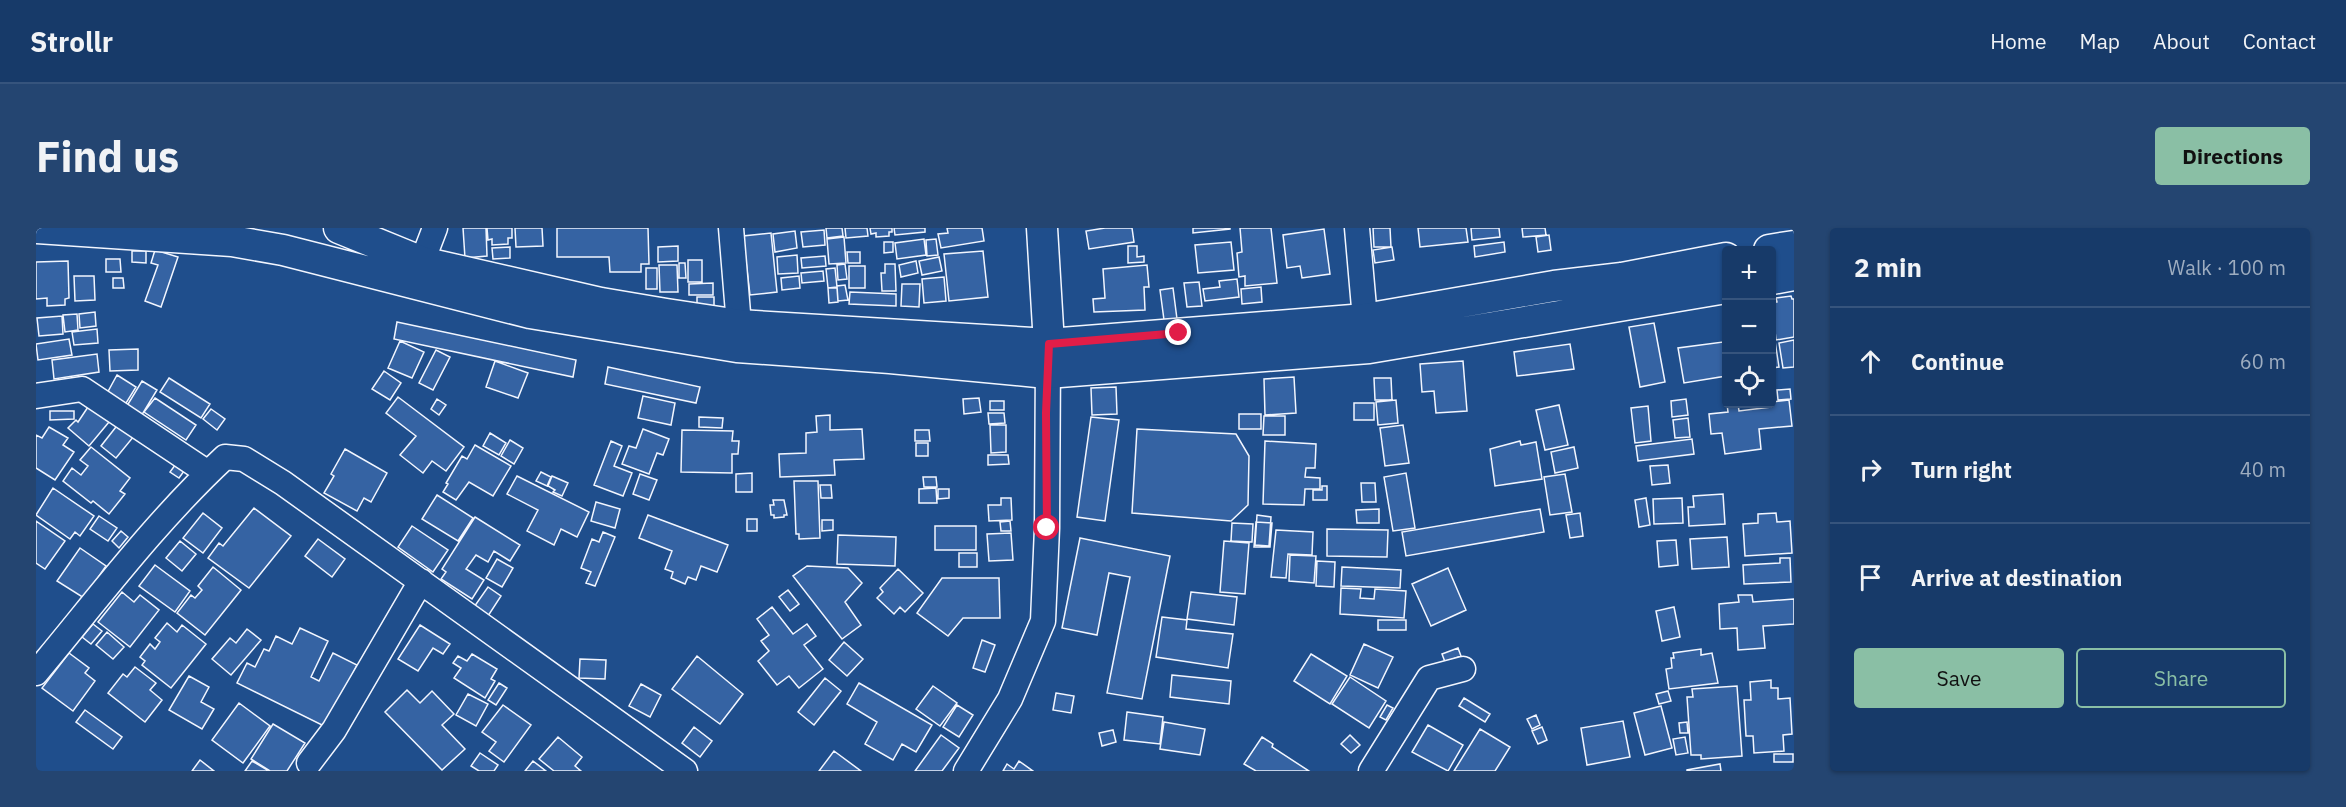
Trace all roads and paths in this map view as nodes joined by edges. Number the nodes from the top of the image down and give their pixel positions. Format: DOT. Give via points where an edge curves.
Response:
graph roads {
  1 [pos="37,228"];
  2 [pos="339,228"];
  3 [pos="435,228"];
  4 [pos="731,228"];
  5 [pos="1042,228"];
  6 [pos="1357,228"];
  7 [pos="1794,246"];
  8 [pos="1776,249"];
  9 [pos="1722,259"];
  10 [pos="422,262"];
  11 [pos="1794,275"];
  12 [pos="1776,278"];
  13 [pos="1722,289"];
  14 [pos="1365,319"];
  15 [pos="739,325"];
  16 [pos="1049,344"];
  17 [pos="1047,373"];
  18 [pos="36,396"];
  19 [pos="208,473"];
  20 [pos="421,581"];
  21 [pos="1463,669"];
  22 [pos="36,673"];
  23 [pos="309,764"];
  24 [pos="685,771"];
  25 [pos="966,771"];
  26 [pos="1371,771"];
  1 -- 17 [label="main road" via="232,241 283,250 530,313 737,347"];
  2 -- 10 [label="main road"];
  3 -- 10 [label="street"];
  4 -- 15 [label="street"];
  5 -- 16 [label="main road"];
  6 -- 14 [label="street"];
  7 -- 8 [label="main road"];
  9 -- 14 [label="main road"];
  10 -- 15 [label="main road" via="601,303"];
  11 -- 12 [label="main road"];
  13 -- 17 [label="main road" via="1369,348"];
  14 -- 16 [label="main road"];
  15 -- 16 [label="main road"];
  16 -- 17 [label="street"];
  17 -- 25 [label="street" via="1043,621 1010,699"];
  18 -- 19 [label="street" via="82,389"];
  19 -- 20 [label="street" via="225,457 244,459"];
  19 -- 22 [label="street"];
  20 -- 23 [label="street" via="334,730"];
  20 -- 24 [label="street"];
  21 -- 26 [label="street" via="1429,678"];
}
